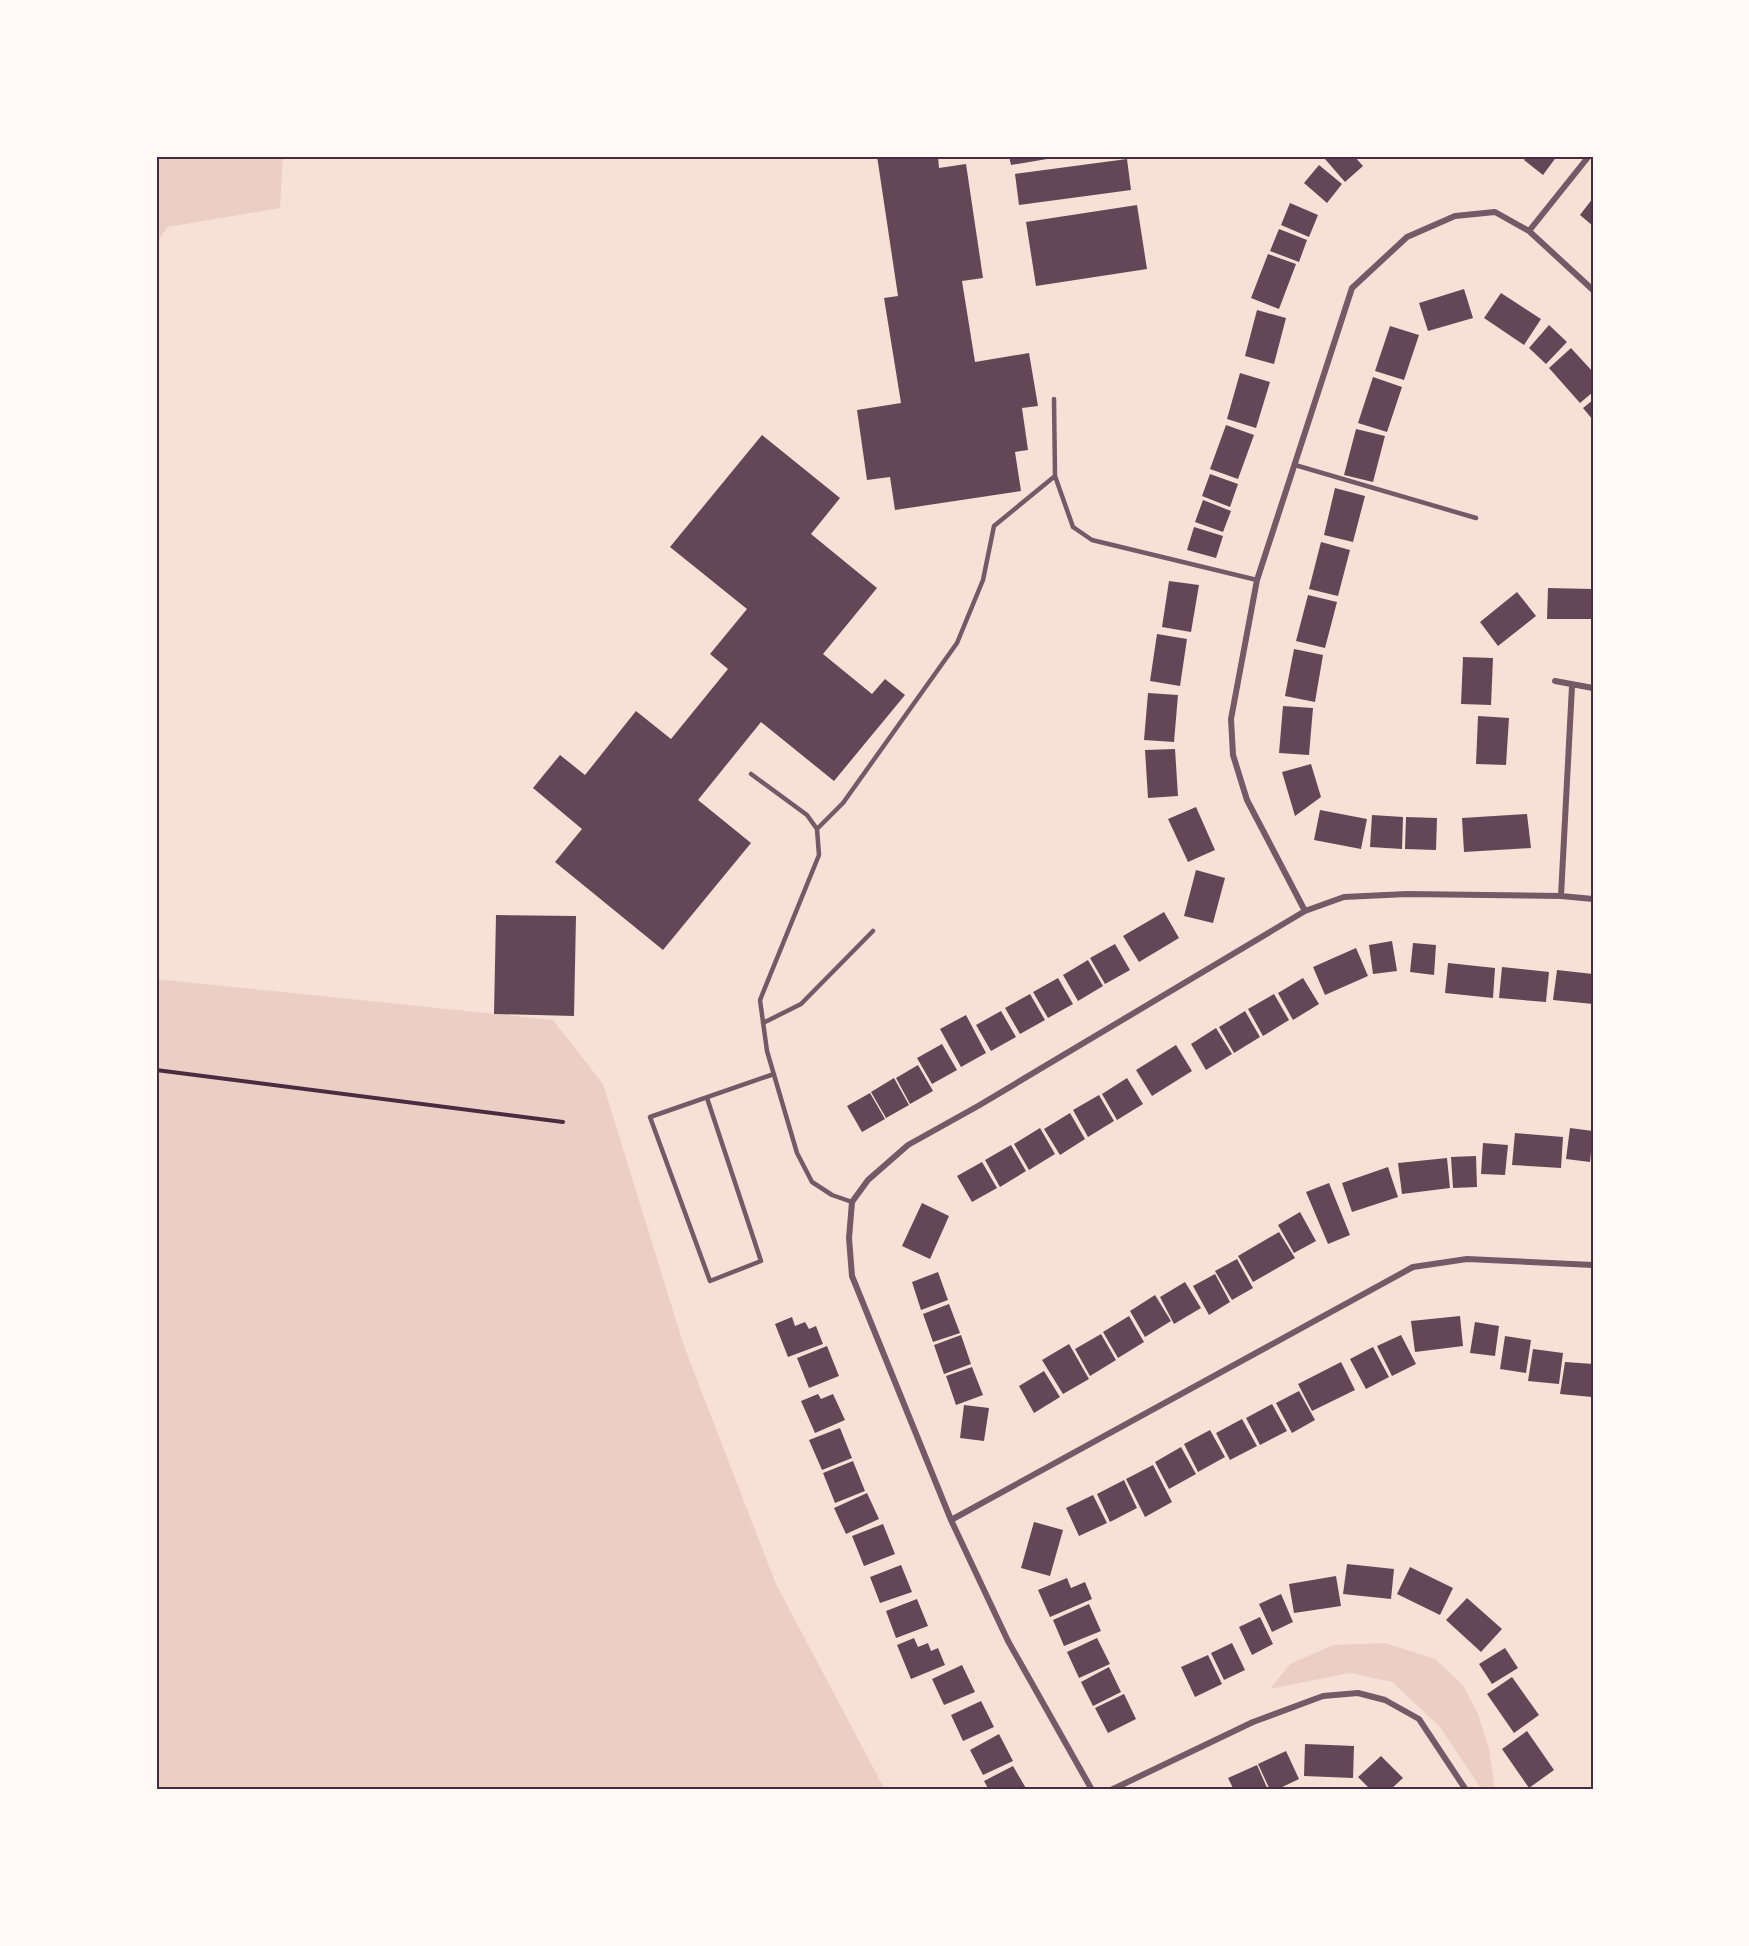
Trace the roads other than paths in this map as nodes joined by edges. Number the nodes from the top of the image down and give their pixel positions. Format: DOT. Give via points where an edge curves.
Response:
graph roads {
  1 [pos="1590,156"];
  2 [pos="1529,231"];
  3 [pos="1593,290"];
  4 [pos="1054,399"];
  5 [pos="1295,465"];
  6 [pos="1055,476"];
  7 [pos="1476,518"];
  8 [pos="1257,580"];
  9 [pos="1555,681"];
  10 [pos="1572,686"];
  11 [pos="1593,688"];
  12 [pos="751,774"];
  13 [pos="817,830"];
  14 [pos="1561,896"];
  15 [pos="1593,899"];
  16 [pos="1305,912"];
  17 [pos="873,931"];
  18 [pos="763,1023"];
  19 [pos="774,1074"];
  20 [pos="707,1098"];
  21 [pos="852,1203"];
  22 [pos="1593,1265"];
  23 [pos="951,1520"];
  24 [pos="1092,1790"];
  25 [pos="1111,1790"];
  26 [pos="1466,1790"];
  1 -- 2 [label="street"];
  2 -- 3 [label="street"];
  2 -- 5 [label="street" via="1496,212 1455,216 1407,237 1352,288"];
  4 -- 6 [label="lane"];
  5 -- 7 [label="lane"];
  5 -- 8 [label="street"];
  6 -- 8 [label="lane" via="1073,527 1092,540"];
  6 -- 13 [label="lane" via="994,526 983,580 957,644 843,803"];
  8 -- 16 [label="street" via="1231,719 1233,755 1247,800"];
  9 -- 10 [label="street"];
  10 -- 11 [label="street"];
  10 -- 14 [label="street"];
  12 -- 13 [label="lane" via="807,815"];
  13 -- 18 [label="lane" via="819,855 760,1000"];
  14 -- 15 [label="street"];
  14 -- 16 [label="street" via="1344,897"];
  16 -- 21 [label="street" via="908,1145 868,1180"];
  17 -- 18 [label="lane" via="801,1004"];
  18 -- 19 [label="lane"];
  19 -- 20 [label="lane"];
  19 -- 21 [label="lane" via="797,1153 812,1182"];
  20 -- 20 [label="lane" via="650,1117 710,1281 761,1261"];
  21 -- 23 [label="street" via="852,1276"];
  22 -- 23 [label="street" via="1467,1259 1413,1267"];
  23 -- 24 [label="street" via="1008,1641"];
  25 -- 26 [label="street" via="1253,1722 1323,1696 1358,1694 1385,1700 1419,1719"];
}
